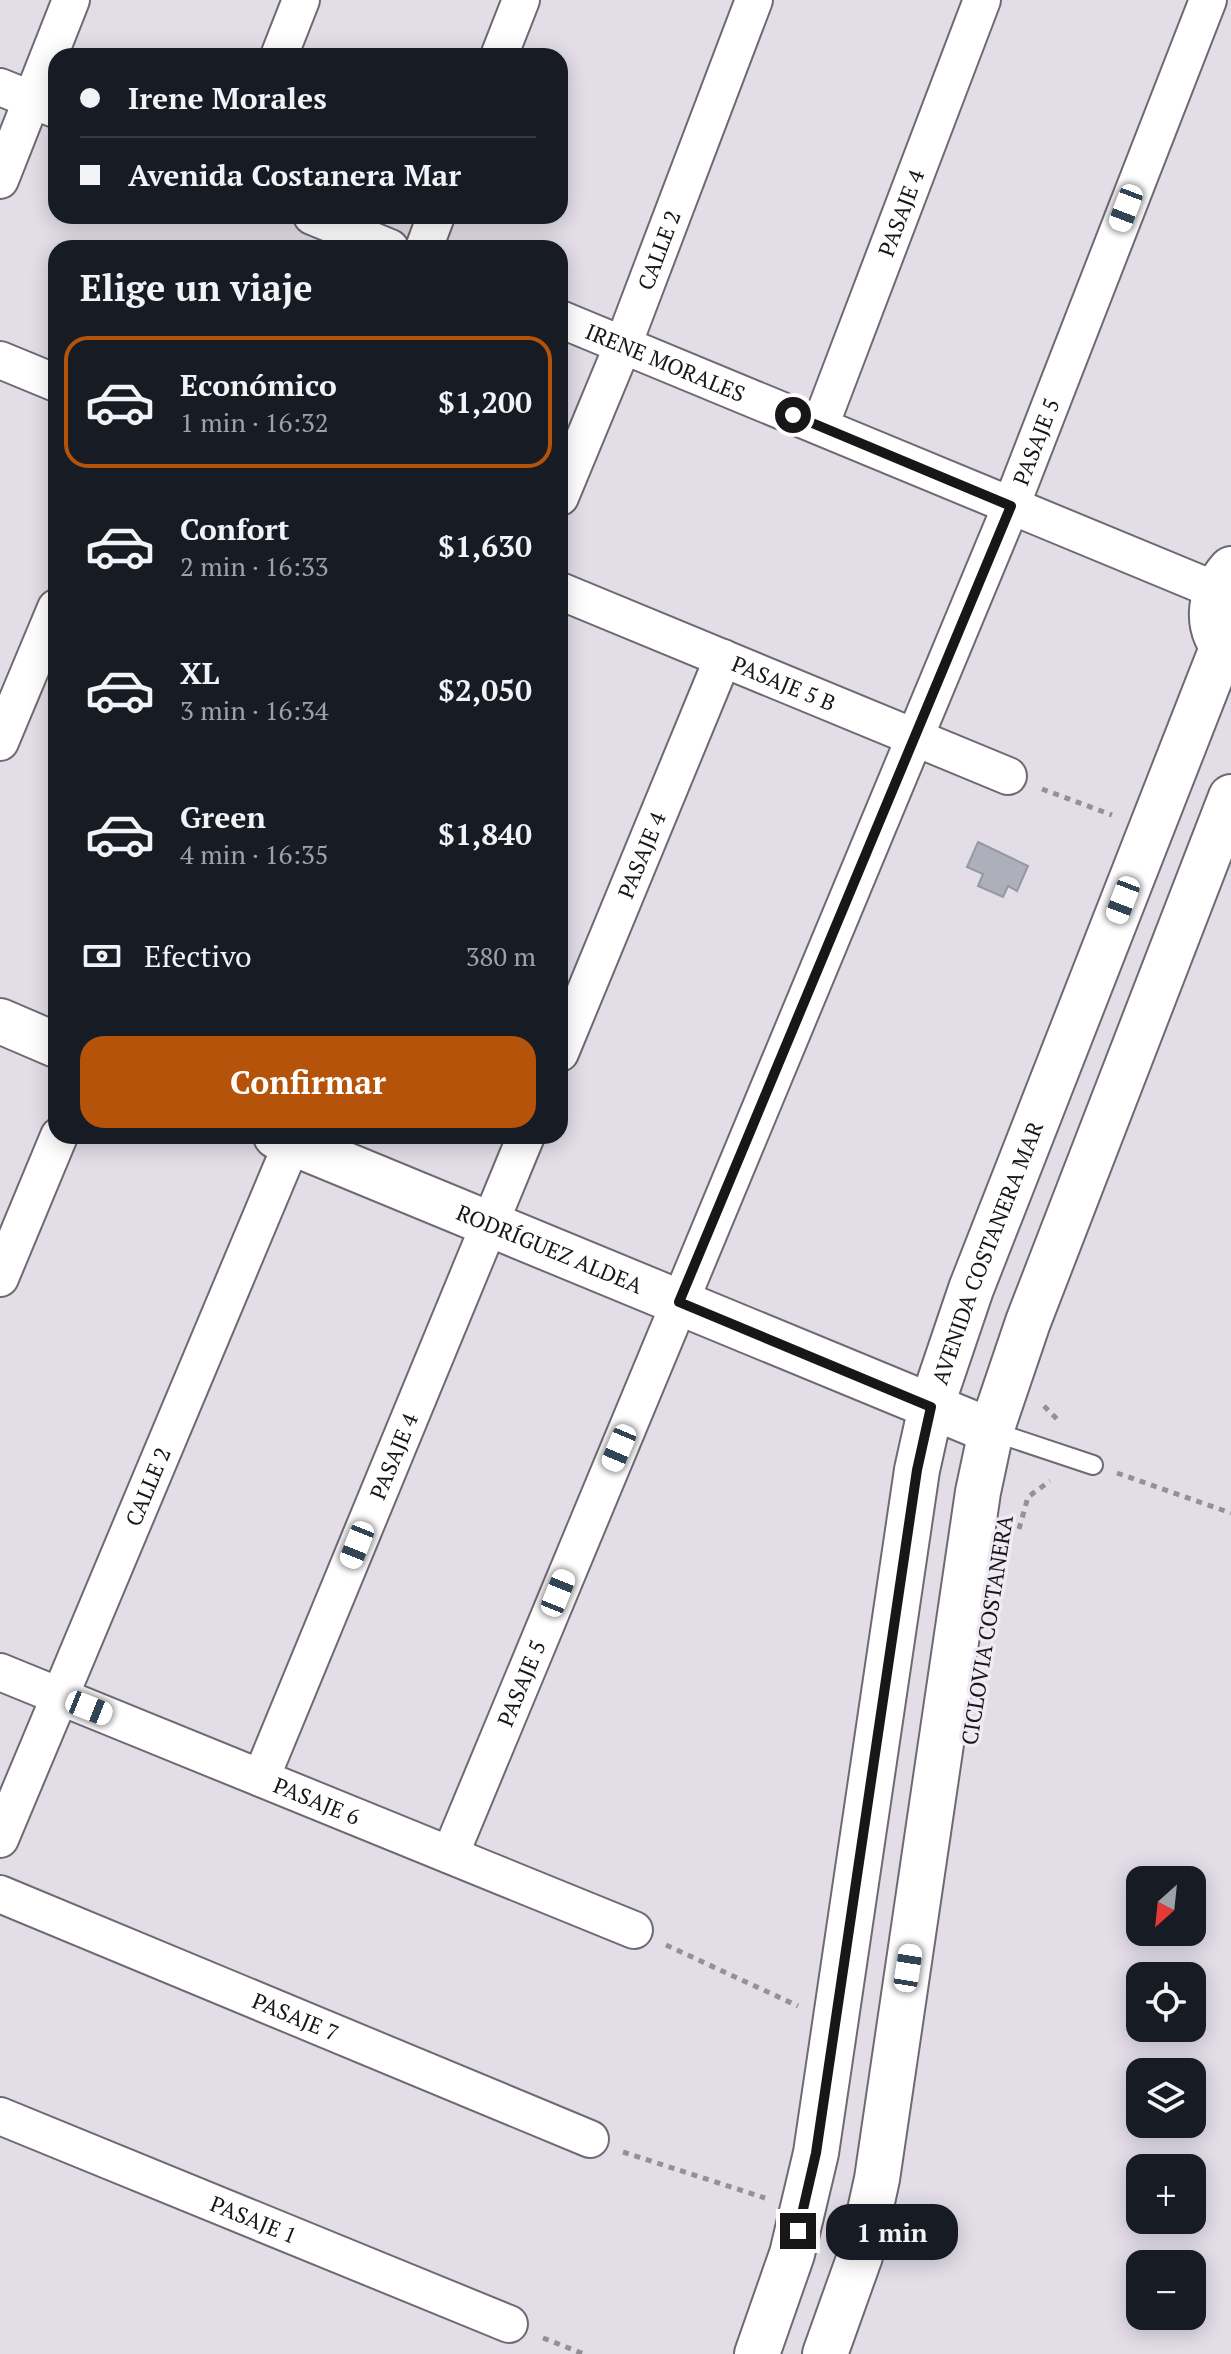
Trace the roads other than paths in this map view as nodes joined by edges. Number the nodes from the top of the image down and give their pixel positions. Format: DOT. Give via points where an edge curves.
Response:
graph roads {
  1 [pos="71,0"];
  2 [pos="301,0"];
  3 [pos="521,0"];
  4 [pos="754,0"];
  5 [pos="982,0"];
  6 [pos="1208,0"];
  7 [pos="51,48"];
  8 [pos="282,48"];
  9 [pos="502,48"];
  10 [pos="48,56"];
  11 [pos="30,99"];
  12 [pos="0,180"];
  13 [pos="332,224"];
  14 [pos="370,240"];
  15 [pos="568,322"];
  16 [pos="623,345"];
  17 [pos="0,360"];
  18 [pos="48,380"];
  19 [pos="820,426"];
  20 [pos="568,478"];
  21 [pos="1011,506"];
  22 [pos="1223,580"];
  23 [pos="568,594"];
  24 [pos="48,627"];
  25 [pos="1227,652"];
  26 [pos="723,658"];
  27 [pos="915,737"];
  28 [pos="0,742"];
  29 [pos="1008,776"];
  30 [pos="1231,797"];
  31 [pos="0,1021"];
  32 [pos="568,1034"];
  33 [pos="48,1042"];
  34 [pos="56,1144"];
  35 [pos="286,1144"];
  36 [pos="302,1144"];
  37 [pos="523,1144"];
  38 [pos="490,1224"];
  39 [pos="0,1278"];
  40 [pos="679,1302"];
  41 [pos="931,1407"];
  42 [pos="991,1431"];
  43 [pos="1093,1465"];
  44 [pos="0,1672"];
  45 [pos="60,1696"];
  46 [pos="261,1778"];
  47 [pos="0,1839"];
  48 [pos="450,1855"];
  49 [pos="0,1894"];
  50 [pos="634,1930"];
  51 [pos="0,2116"];
  52 [pos="590,2139"];
  53 [pos="509,2324"];
  54 [pos="757,2354"];
  55 [pos="825,2354"];
  1 -- 7 [label="street"];
  2 -- 8 [label="street"];
  3 -- 9 [label="street"];
  4 -- 16 [label="street, CALLE 2"];
  5 -- 19 [label="street, PASAJE 4"];
  6 -- 21 [label="street, PASAJE 5"];
  10 -- 11 [label="street"];
  11 -- 12 [label="street"];
  13 -- 14 [label="street"];
  15 -- 16 [label="street, IRENE MORALES"];
  16 -- 19 [label="street, IRENE MORALES"];
  16 -- 20 [label="street, CALLE 2"];
  17 -- 18 [label="street"];
  19 -- 21 [label="street, IRENE MORALES"];
  21 -- 22 [label="street, IRENE MORALES"];
  21 -- 27 [label="street, PASAJE 5"];
  22 -- 25 [label="main road, AVENIDA COSTANERA MAR" via="1211,614"];
  23 -- 26 [label="street, PASAJE 5 B"];
  24 -- 28 [label="street"];
  25 -- 41 [label="main road, AVENIDA COSTANERA MAR" via="971,1289"];
  26 -- 27 [label="street, PASAJE 5 B"];
  26 -- 32 [label="street, PASAJE 4"];
  27 -- 29 [label="street, PASAJE 5 B"];
  27 -- 40 [label="street, PASAJE 5"];
  30 -- 42 [label="main road"];
  31 -- 33 [label="main road"];
  34 -- 39 [label="street"];
  35 -- 45 [label="street, CALLE 2"];
  36 -- 38 [label="main road, RODRÍGUEZ ALDEA"];
  37 -- 38 [label="street, PASAJE 4"];
  38 -- 40 [label="main road, RODRÍGUEZ ALDEA"];
  38 -- 46 [label="street, PASAJE 4"];
  40 -- 41 [label="main road, RODRÍGUEZ ALDEA"];
  40 -- 48 [label="street, PASAJE 5"];
  41 -- 42 [label="main road, RODRÍGUEZ ALDEA"];
  41 -- 54 [label="main road, AVENIDA COSTANERA MAR" via="805,2209"];
  42 -- 43 [label="lane, RODRÍGUEZ ALDEA"];
  42 -- 55 [label="main road" via="877,2179 860,2256"];
  44 -- 45 [label="street, PASAJE 6"];
  45 -- 46 [label="street, PASAJE 6"];
  45 -- 47 [label="street, CALLE 2"];
  46 -- 48 [label="street, PASAJE 6"];
  48 -- 50 [label="street, PASAJE 6"];
  49 -- 52 [label="street, PASAJE 7"];
  51 -- 53 [label="street, PASAJE 1"];
}
